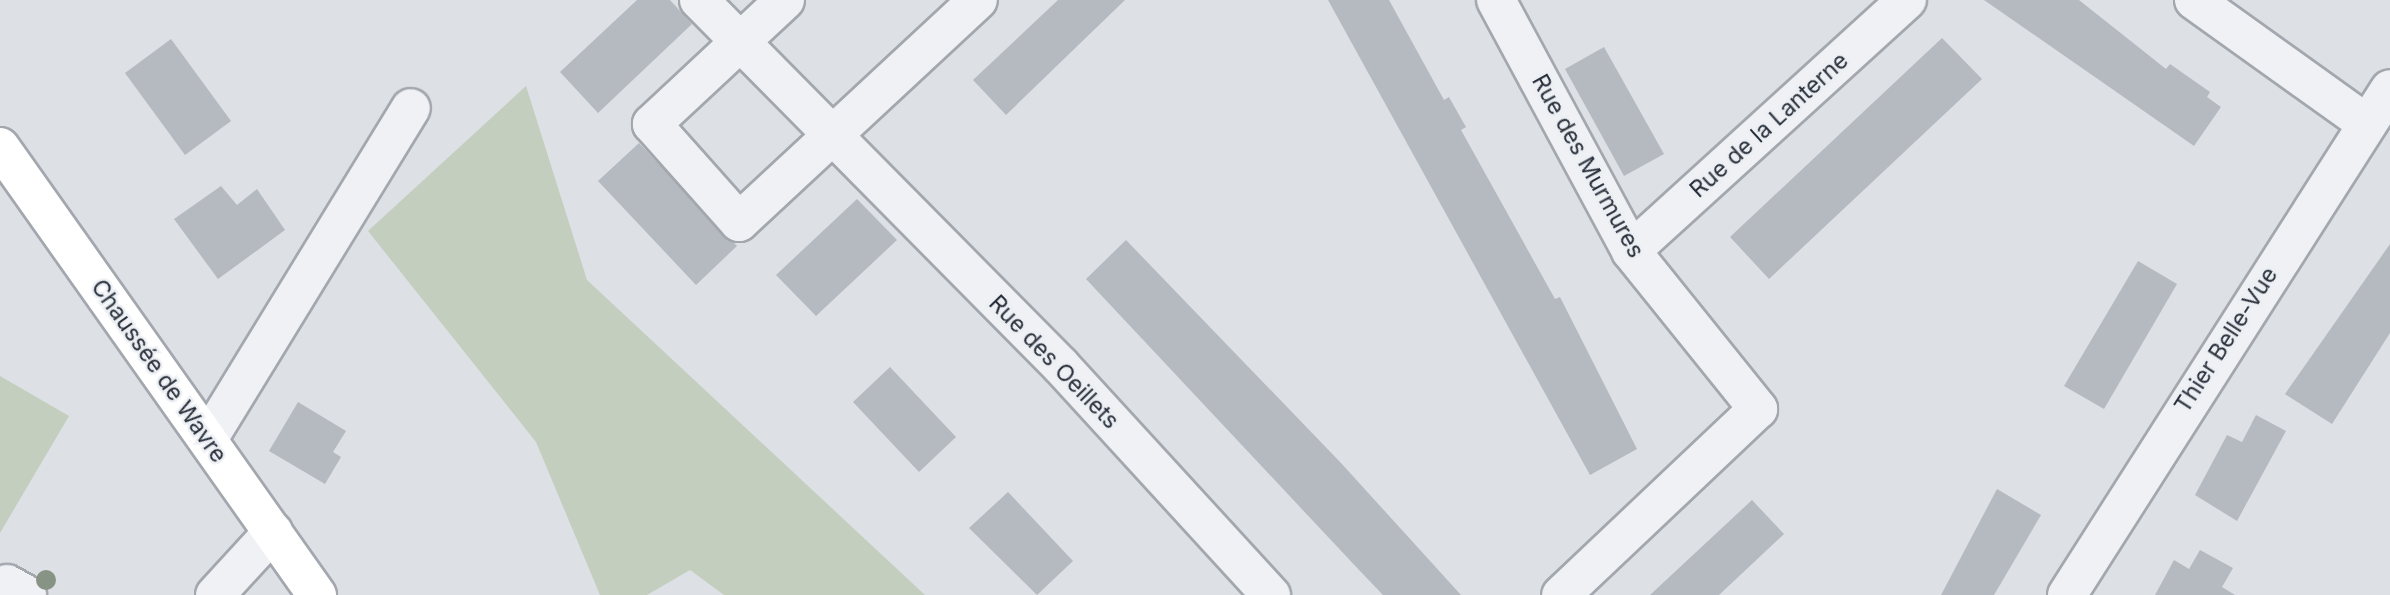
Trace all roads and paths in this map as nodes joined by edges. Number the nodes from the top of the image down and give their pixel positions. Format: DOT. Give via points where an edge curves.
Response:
graph roads {
  1 [pos="699,0"];
  2 [pos="785,0"];
  3 [pos="978,0"];
  4 [pos="1496,0"];
  5 [pos="1907,0"];
  6 [pos="2194,0"];
  7 [pos="738,44"];
  8 [pos="2390,89"];
  9 [pos="411,107"];
  10 [pos="2366,123"];
  11 [pos="831,136"];
  12 [pos="0,147"];
  13 [pos="1631,251"];
  14 [pos="208,439"];
  15 [pos="273,532"];
  16 [pos="215,595"];
  17 [pos="317,595"];
  18 [pos="1270,595"];
  19 [pos="1561,595"];
  20 [pos="2067,595"];
  1 -- 7 [label="street, Rue des Oeillets"];
  2 -- 7 [label="street"];
  3 -- 11 [label="street"];
  4 -- 13 [label="street, Rue des Murmures"];
  5 -- 13 [label="street, Rue de la Lanterne"];
  6 -- 10 [label="street"];
  7 -- 11 [label="street, Rue des Oeillets"];
  7 -- 11 [label="street" via="652,124 739,222"];
  8 -- 10 [label="street, Thier Belle-Vue"];
  9 -- 14 [label="street"];
  10 -- 20 [label="street, Thier Belle-Vue"];
  11 -- 18 [label="street, Rue des Oeillets" via="1061,366"];
  12 -- 14 [label="main road, Chaussée de Wavre"];
  13 -- 19 [label="street, Rue des Murmures" via="1758,408"];
  14 -- 15 [label="main road, Chaussée de Wavre"];
  15 -- 16 [label="street"];
  15 -- 17 [label="main road, Chaussée de Wavre"];
}
